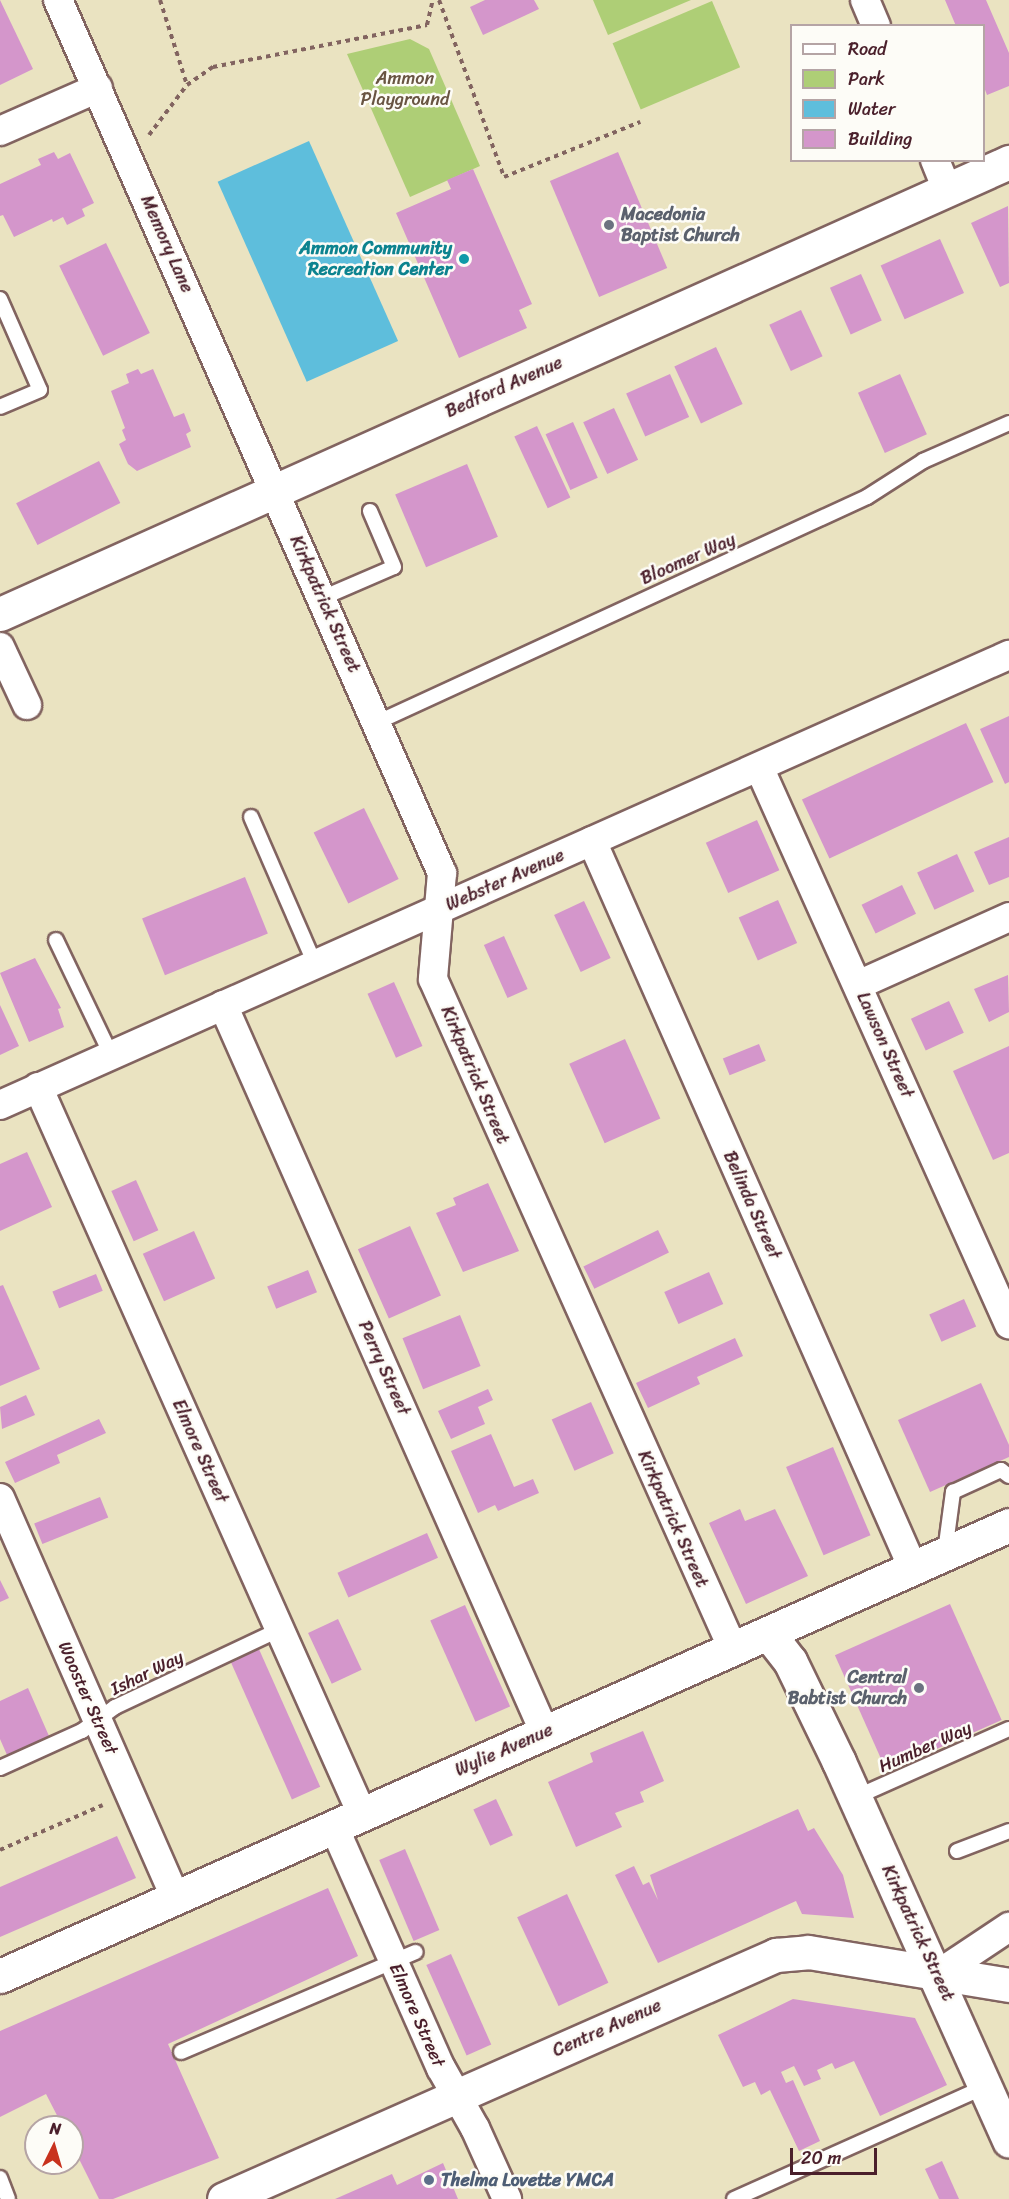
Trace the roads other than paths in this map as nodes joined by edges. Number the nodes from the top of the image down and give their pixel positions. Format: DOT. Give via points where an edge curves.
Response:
graph roads {
  1 [pos="58,0"];
  2 [pos="865,0"];
  3 [pos="875,24"];
  4 [pos="98,88"];
  5 [pos="0,131"];
  6 [pos="1009,162"];
  7 [pos="941,175"];
  8 [pos="0,300"];
  9 [pos="0,407"];
  10 [pos="1009,423"];
  11 [pos="274,490"];
  12 [pos="370,511"];
  13 [pos="322,598"];
  14 [pos="0,614"];
  15 [pos="0,647"];
  16 [pos="1009,655"];
  17 [pos="27,705"];
  18 [pos="378,722"];
  19 [pos="759,767"];
  20 [pos="251,818"];
  21 [pos="592,841"];
  22 [pos="438,909"];
  23 [pos="1009,917"];
  24 [pos="56,940"];
  25 [pos="315,964"];
  26 [pos="858,985"];
  27 [pos="223,1005"];
  28 [pos="111,1055"];
  29 [pos="38,1088"];
  30 [pos="0,1105"];
  31 [pos="1009,1324"];
  32 [pos="1009,1476"];
  33 [pos="0,1498"];
  34 [pos="1009,1525"];
  35 [pos="945,1554"];
  36 [pos="913,1568"];
  37 [pos="279,1630"];
  38 [pos="768,1633"];
  39 [pos="733,1649"];
  40 [pos="98,1719"];
  41 [pos="1009,1729"];
  42 [pos="544,1731"];
  43 [pos="0,1768"];
  44 [pos="856,1797"];
  45 [pos="348,1821"];
  46 [pos="1009,1831"];
  47 [pos="957,1851"];
  48 [pos="176,1899"];
  49 [pos="1009,1927"];
  50 [pos="405,1956"];
  51 [pos="937,1975"];
  52 [pos="0,1976"];
  53 [pos="1009,1985"];
  54 [pos="181,2052"];
  55 [pos="984,2087"];
  56 [pos="456,2095"];
  57 [pos="1009,2141"];
  58 [pos="0,2178"];
  59 [pos="8,2199"];
  60 [pos="224,2199"];
  61 [pos="507,2199"];
  62 [pos="734,2199"];
  1 -- 4 [label="street, Memory Lane"];
  2 -- 3 [label="street"];
  4 -- 5 [label="street"];
  4 -- 11 [label="street, Memory Lane"];
  6 -- 7 [label="street, Bedford Avenue"];
  7 -- 11 [label="street, Bedford Avenue"];
  8 -- 9 [label="lane" via="40,390"];
  10 -- 18 [label="lane, Bloomer Way" via="923,461 867,497"];
  11 -- 13 [label="street, Kirkpatrick Street"];
  11 -- 14 [label="street, Bedford Avenue"];
  12 -- 13 [label="lane" via="394,567"];
  13 -- 18 [label="street, Kirkpatrick Street"];
  15 -- 17 [label="street"];
  16 -- 19 [label="street, Webster Avenue"];
  18 -- 22 [label="street, Kirkpatrick Street" via="442,873"];
  19 -- 21 [label="street, Webster Avenue"];
  19 -- 26 [label="street, Lawson Street"];
  20 -- 25 [label="lane"];
  21 -- 22 [label="street, Webster Avenue"];
  21 -- 36 [label="street, Belinda Street"];
  22 -- 25 [label="street, Webster Avenue"];
  22 -- 39 [label="street, Kirkpatrick Street" via="434,979"];
  23 -- 26 [label="street"];
  24 -- 28 [label="lane"];
  25 -- 27 [label="street, Webster Avenue"];
  26 -- 31 [label="street, Lawson Street"];
  27 -- 28 [label="street, Webster Avenue"];
  27 -- 42 [label="street, Perry Street"];
  28 -- 29 [label="street, Webster Avenue"];
  29 -- 30 [label="street, Webster Avenue"];
  29 -- 37 [label="street, Elmore Street"];
  32 -- 35 [label="lane" via="1001,1470 953,1492"];
  33 -- 40 [label="street, Wooster Street"];
  34 -- 35 [label="street, Wylie Avenue"];
  35 -- 36 [label="street, Wylie Avenue"];
  36 -- 38 [label="street, Wylie Avenue"];
  37 -- 40 [label="lane, Ishar Way" via="115,1707"];
  37 -- 45 [label="street, Elmore Street"];
  38 -- 39 [label="street, Wylie Avenue"];
  38 -- 44 [label="street, Kirkpatrick Street" via="790,1661"];
  39 -- 42 [label="street, Wylie Avenue"];
  40 -- 43 [label="lane, Ishar Way"];
  40 -- 48 [label="street, Wooster Street"];
  41 -- 44 [label="lane, Humber Way"];
  42 -- 45 [label="street, Wylie Avenue"];
  44 -- 51 [label="street, Kirkpatrick Street"];
  45 -- 48 [label="street, Wylie Avenue"];
  45 -- 50 [label="street, Elmore Street"];
  46 -- 47 [label="lane"];
  48 -- 52 [label="street, Wylie Avenue"];
  49 -- 51 [label="street"];
  50 -- 54 [label="lane"];
  50 -- 56 [label="street, Elmore Street"];
  51 -- 53 [label="street, Centre Avenue"];
  51 -- 55 [label="street, Kirkpatrick Street"];
  51 -- 56 [label="street, Centre Avenue" via="808,1952 776,1955"];
  55 -- 57 [label="street, Kirkpatrick Street"];
  55 -- 62 [label="lane"];
  56 -- 60 [label="street, Centre Avenue"];
  56 -- 61 [label="street, Elmore Street"];
  58 -- 59 [label="lane"];
}
